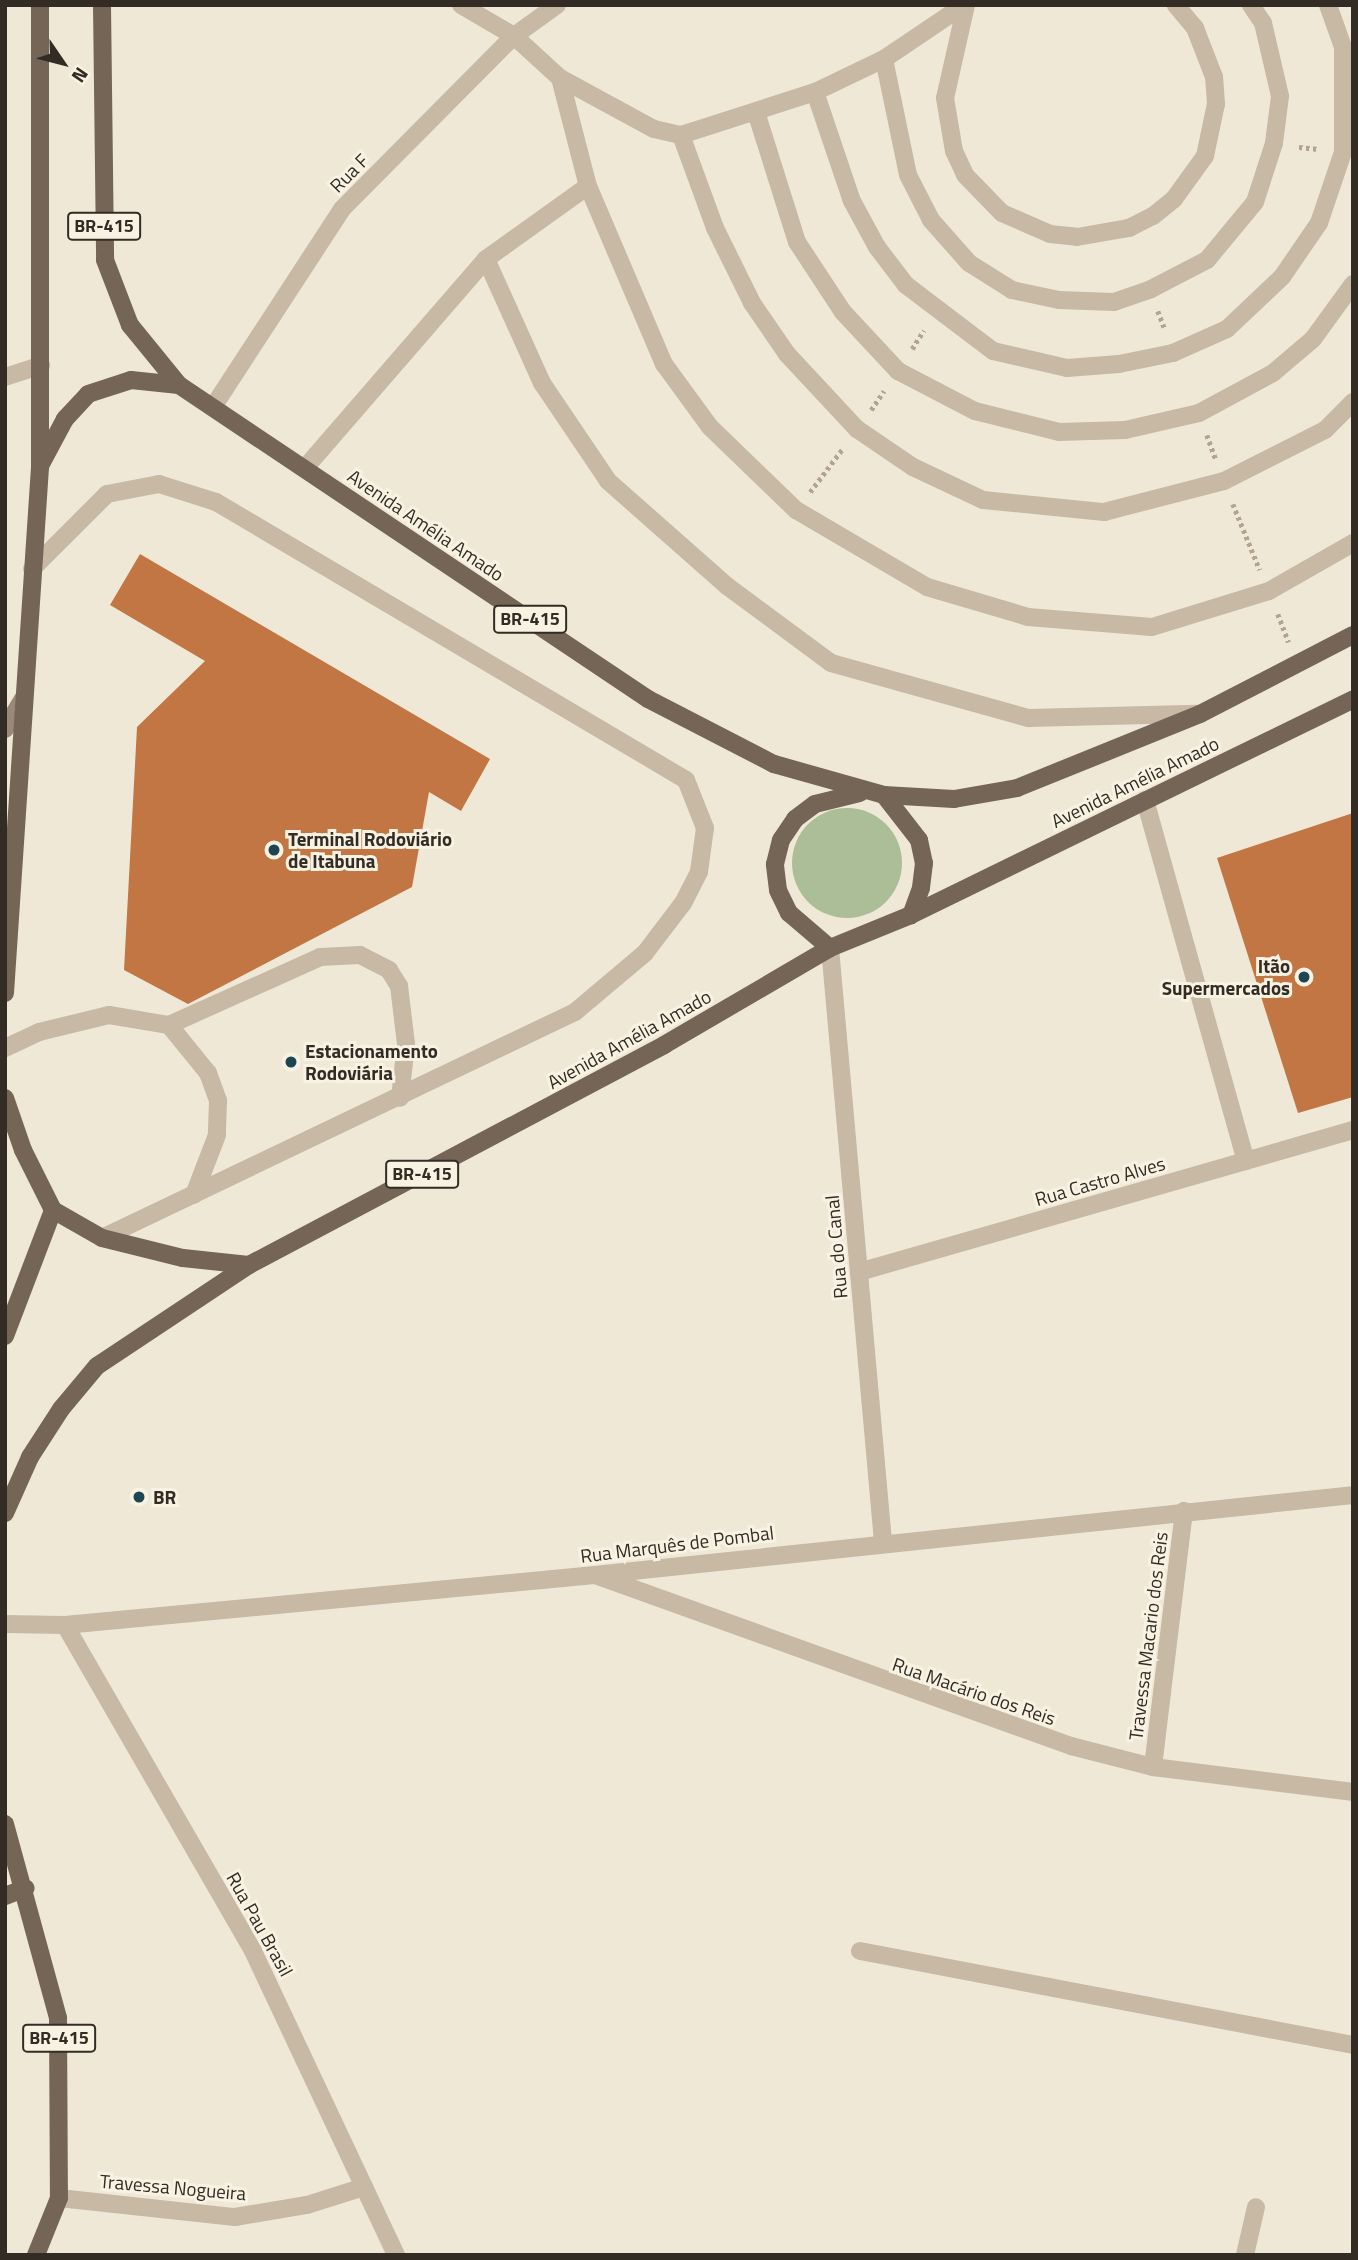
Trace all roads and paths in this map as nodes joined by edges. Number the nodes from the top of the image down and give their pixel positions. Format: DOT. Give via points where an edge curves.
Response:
graph roads {
  1 [pos="40,5"];
  2 [pos="102,5"];
  3 [pos="461,5"];
  4 [pos="557,5"];
  5 [pos="965,5"];
  6 [pos="1176,5"];
  7 [pos="1251,5"];
  8 [pos="1328,5"];
  9 [pos="514,36"];
  10 [pos="884,59"];
  11 [pos="560,78"];
  12 [pos="815,92"];
  13 [pos="756,112"];
  14 [pos="681,135"];
  15 [pos="588,186"];
  16 [pos="486,259"];
  17 [pos="1353,284"];
  18 [pos="1150,289"];
  19 [pos="1173,353"];
  20 [pos="41,365"];
  21 [pos="5,377"];
  22 [pos="179,385"];
  23 [pos="1353,402"];
  24 [pos="213,407"];
  25 [pos="1199,413"];
  26 [pos="40,467"];
  27 [pos="305,468"];
  28 [pos="1224,481"];
  29 [pos="1353,543"];
  30 [pos="32,569"];
  31 [pos="1269,591"];
  32 [pos="1353,635"];
  33 [pos="1297,664"];
  34 [pos="23,699"];
  35 [pos="1353,699"];
  36 [pos="1200,714"];
  37 [pos="5,729"];
  38 [pos="875,794"];
  39 [pos="1146,800"];
  40 [pos="911,915"];
  41 [pos="8,923"];
  42 [pos="830,948"];
  43 [pos="5,993"];
  44 [pos="169,1025"];
  45 [pos="5,1048"];
  46 [pos="5,1098"];
  47 [pos="400,1098"];
  48 [pos="1353,1130"];
  49 [pos="1246,1161"];
  50 [pos="194,1195"];
  51 [pos="53,1210"];
  52 [pos="102,1238"];
  53 [pos="249,1265"];
  54 [pos="859,1272"];
  55 [pos="5,1336"];
  56 [pos="1353,1495"];
  57 [pos="1184,1511"];
  58 [pos="5,1513"];
  59 [pos="883,1542"];
  60 [pos="595,1575"];
  61 [pos="5,1624"];
  62 [pos="65,1625"];
  63 [pos="1153,1767"];
  64 [pos="1353,1792"];
  65 [pos="5,1824"];
  66 [pos="26,1888"];
  67 [pos="5,1896"];
  68 [pos="860,1951"];
  69 [pos="1353,2045"];
  70 [pos="364,2187"];
  71 [pos="59,2198"];
  72 [pos="1256,2207"];
  73 [pos="36,2255"];
  74 [pos="396,2255"];
  75 [pos="1245,2255"];
  1 -- 20 [label="main road, BR-415"];
  2 -- 22 [label="main road, BR-415" via="105,260 130,326"];
  3 -- 9 [label="street"];
  4 -- 9 [label="street, Rua F"];
  5 -- 6 [label="street" via="945,98 954,151 965,174 1002,213 1051,234 1077,237 1129,228 1153,216 1182,189 1205,156 1216,104 1214,78 1195,28"];
  5 -- 10 [label="street"];
  7 -- 18 [label="street" via="1263,23 1280,96 1274,143 1255,202 1207,260"];
  8 -- 19 [label="street" via="1343,47 1343,152 1319,223 1282,277 1227,329"];
  9 -- 11 [label="street"];
  9 -- 24 [label="street, Rua F" via="342,208"];
  10 -- 12 [label="street"];
  10 -- 18 [label="street" via="908,175 931,220 970,263 1012,290 1059,300 1115,302"];
  11 -- 14 [label="street" via="654,130"];
  11 -- 15 [label="street"];
  12 -- 13 [label="street"];
  12 -- 19 [label="street" via="852,201 877,247 906,285 937,311 993,351 1067,368"];
  13 -- 14 [label="street"];
  13 -- 25 [label="street" via="797,242 843,312 898,371 975,411 1059,432 1125,430"];
  14 -- 28 [label="street" via="715,228 752,303 787,354 857,429 913,467 983,500 1104,512"];
  15 -- 16 [label="street"];
  15 -- 31 [label="street" via="664,364 710,427 808,517 927,587 1028,617 1152,627"];
  16 -- 27 [label="street"];
  16 -- 36 [label="street" via="542,383 608,481 727,586 831,663 1028,718"];
  17 -- 25 [label="street" via="1313,339 1273,373"];
  18 -- 19 [label="path"];
  20 -- 21 [label="street"];
  20 -- 26 [label="main road, BR-415"];
  22 -- 24 [label="main road, BR-415"];
  22 -- 26 [label="main road" via="131,380 88,394 65,419"];
  23 -- 28 [label="street" via="1325,430"];
  24 -- 27 [label="main road, Avenida Amélia Amado / BR-415"];
  25 -- 28 [label="path"];
  26 -- 30 [label="main road, BR-415"];
  27 -- 38 [label="main road, Avenida Amélia Amado / BR-415" via="648,699 774,764"];
  28 -- 31 [label="path"];
  29 -- 31 [label="street"];
  30 -- 34 [label="main road, BR-415"];
  30 -- 47 [label="street" via="107,494 159,484 216,502 686,780 705,828 699,872 684,903 645,953 575,1012"];
  31 -- 33 [label="path"];
  32 -- 33 [label="main road, Avenida Amélia Amado"];
  33 -- 36 [label="main road, Avenida Amélia Amado"];
  34 -- 37 [label="main road"];
  34 -- 41 [label="main road, BR-415"];
  35 -- 39 [label="main road, Avenida Amélia Amado"];
  36 -- 38 [label="main road, Avenida Amélia Amado" via="1017,788 954,799"];
  38 -- 40 [label="main road" via="919,840 924,863"];
  38 -- 42 [label="main road" via="815,804 795,819 781,840 775,864 778,890 789,913"];
  39 -- 40 [label="main road, Avenida Amélia Amado"];
  39 -- 49 [label="street"];
  40 -- 42 [label="main road, Avenida Amélia Amado / BR-415"];
  41 -- 43 [label="main road, BR-415"];
  42 -- 53 [label="main road, Avenida Amélia Amado / BR-415" via="664,1045"];
  42 -- 54 [label="street, Rua do Canal"];
  44 -- 45 [label="street" via="109,1015 39,1032"];
  44 -- 47 [label="street" via="320,957 360,955 389,970 399,986 406,1044"];
  44 -- 50 [label="street" via="208,1073 218,1101 217,1135"];
  46 -- 51 [label="main road" via="23,1150"];
  47 -- 50 [label="street"];
  48 -- 49 [label="street, Rua Castro Alves"];
  49 -- 54 [label="street, Rua Castro Alves"];
  50 -- 52 [label="street"];
  51 -- 52 [label="main road"];
  51 -- 55 [label="main road"];
  52 -- 53 [label="main road" via="183,1258"];
  53 -- 58 [label="main road, Avenida Amélia Amado / BR-415" via="97,1366 30,1457"];
  54 -- 59 [label="street, Rua do Canal"];
  56 -- 57 [label="street, Rua Marquês de Pombal"];
  57 -- 59 [label="street, Rua Marquês de Pombal"];
  57 -- 63 [label="street, Travessa Macario dos Reis"];
  59 -- 60 [label="street, Rua Marquês de Pombal"];
  60 -- 62 [label="street, Rua Marquês de Pombal"];
  60 -- 63 [label="street, Rua Macário dos Reis" via="907,1691 1071,1746"];
  61 -- 62 [label="street, Rua Marquês de Pombal"];
  62 -- 70 [label="street, Rua Pau Brasil" via="253,1951"];
  63 -- 64 [label="street, Rua Macário dos Reis"];
  65 -- 66 [label="main road, BR-415"];
  66 -- 67 [label="main road"];
  66 -- 71 [label="main road, BR-415" via="58,2018"];
  68 -- 69 [label="street"];
  70 -- 71 [label="street, Travessa Nogueira" via="307,2205 235,2217"];
  70 -- 74 [label="street, Rua Pau Brasil"];
  71 -- 73 [label="main road, BR-415"];
  72 -- 75 [label="street"];
}
